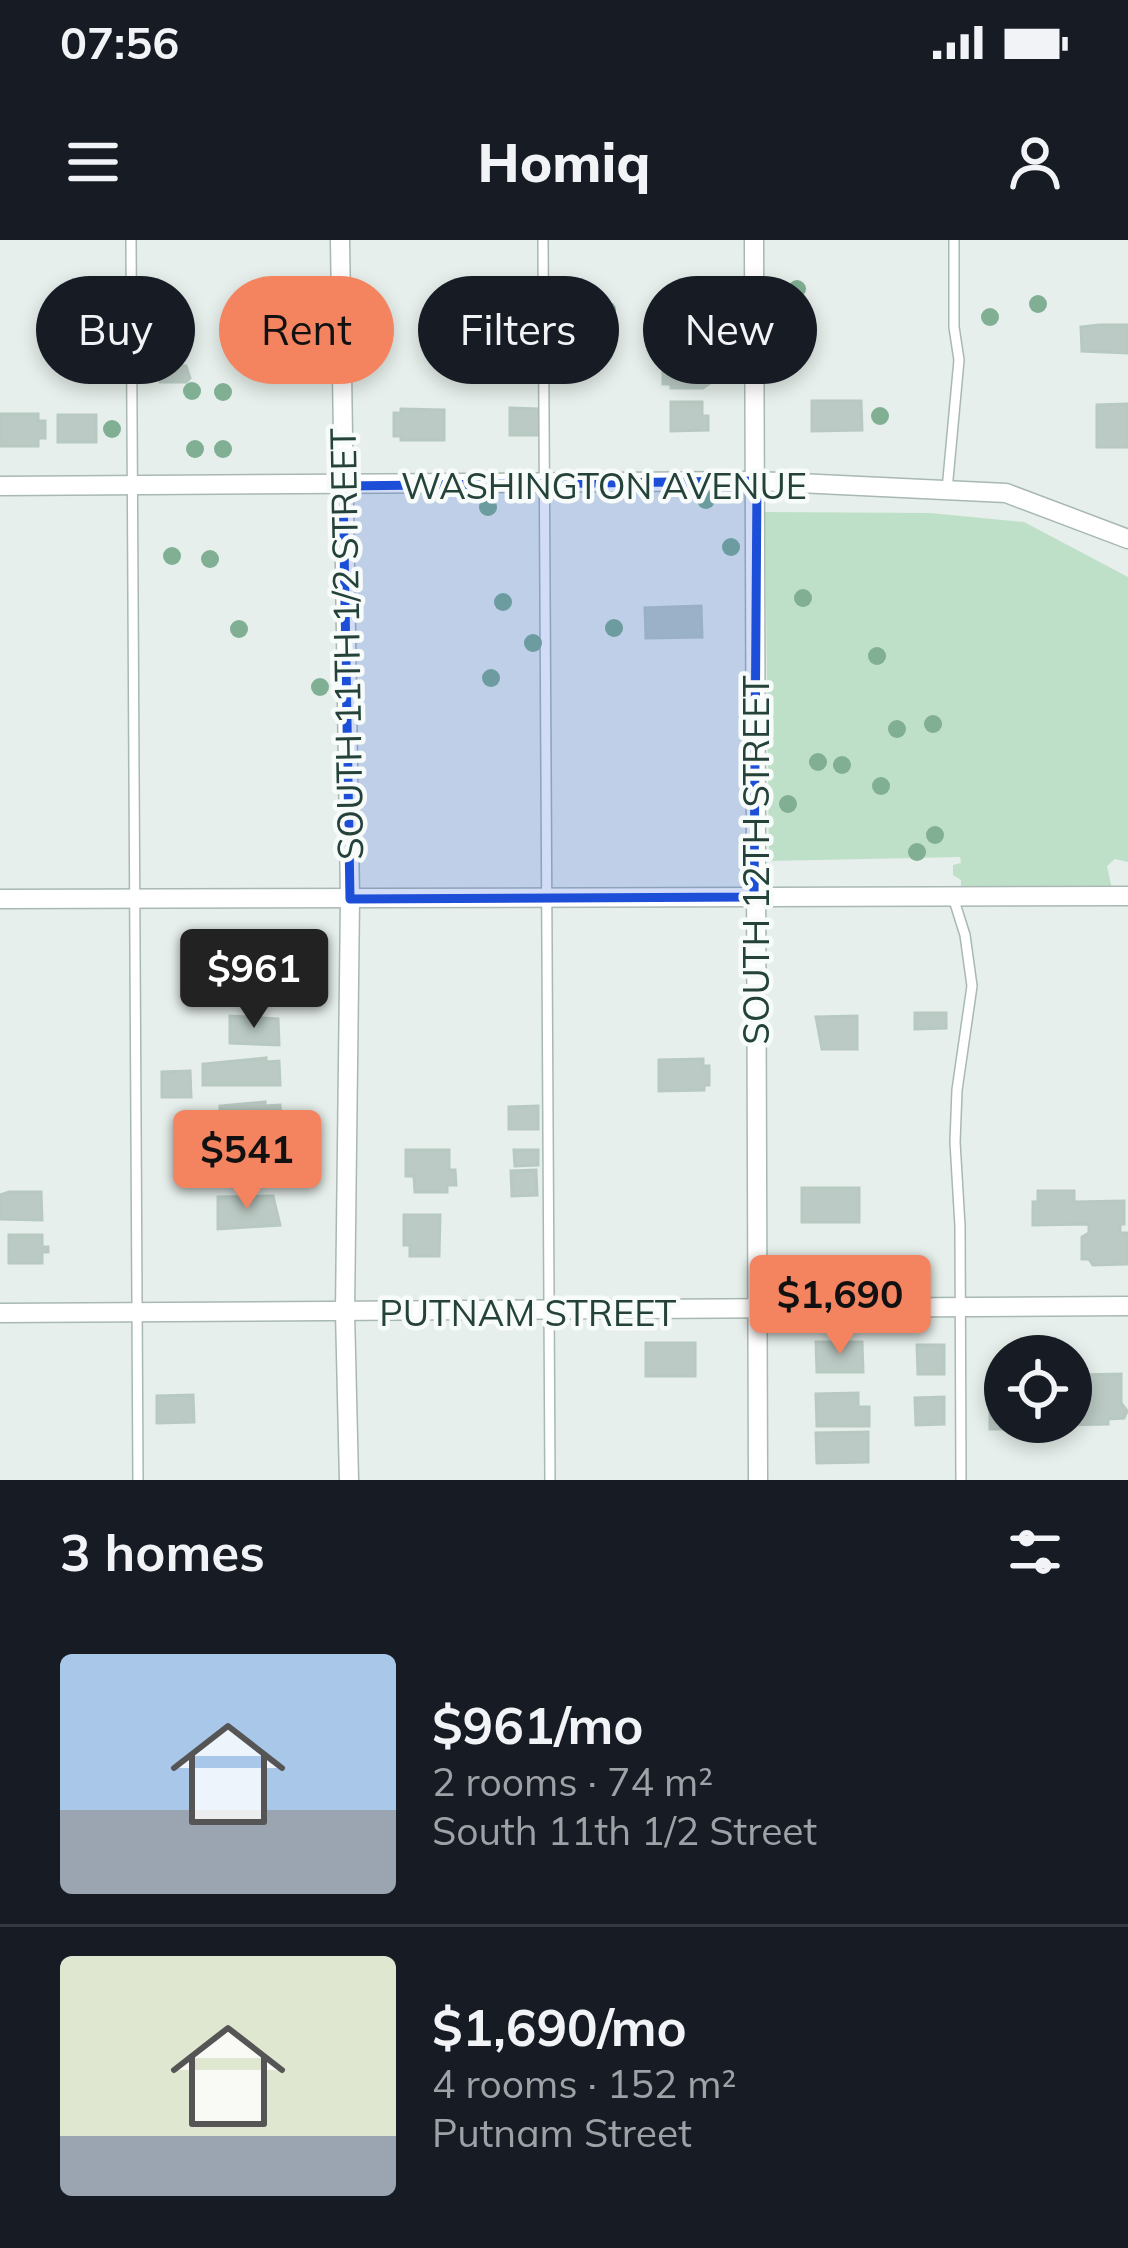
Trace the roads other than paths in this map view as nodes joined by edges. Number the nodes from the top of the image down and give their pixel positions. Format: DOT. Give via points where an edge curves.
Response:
graph roads {
  1 [pos="130,240"];
  2 [pos="340,240"];
  3 [pos="543,240"];
  4 [pos="754,240"];
  5 [pos="954,240"];
  6 [pos="757,481"];
  7 [pos="546,483"];
  8 [pos="0,486"];
  9 [pos="131,486"];
  10 [pos="343,486"];
  11 [pos="947,490"];
  12 [pos="1128,539"];
  13 [pos="1128,896"];
  14 [pos="754,897"];
  15 [pos="953,897"];
  16 [pos="0,898"];
  17 [pos="136,898"];
  18 [pos="350,898"];
  19 [pos="549,898"];
  20 [pos="1128,1306"];
  21 [pos="962,1308"];
  22 [pos="755,1311"];
  23 [pos="345,1312"];
  24 [pos="550,1312"];
  25 [pos="0,1313"];
  26 [pos="138,1313"];
  27 [pos="138,1480"];
  28 [pos="349,1480"];
  29 [pos="550,1480"];
  30 [pos="758,1480"];
  31 [pos="961,1480"];
  1 -- 9 [label="lane"];
  2 -- 10 [label="street, SOUTH 11TH 1/2 STREET"];
  3 -- 7 [label="lane"];
  4 -- 6 [label="street, SOUTH 12TH STREET"];
  5 -- 11 [label="lane" via="959,360"];
  6 -- 7 [label="street, WASHINGTON AVENUE"];
  6 -- 11 [label="street, WASHINGTON AVENUE"];
  6 -- 14 [label="street, SOUTH 12TH STREET"];
  7 -- 10 [label="street, WASHINGTON AVENUE"];
  7 -- 19 [label="lane"];
  8 -- 9 [label="street, WASHINGTON AVENUE"];
  9 -- 10 [label="street, WASHINGTON AVENUE"];
  9 -- 17 [label="lane"];
  10 -- 18 [label="street, SOUTH 11TH 1/2 STREET"];
  11 -- 12 [label="street, WASHINGTON AVENUE" via="1006,493"];
  13 -- 15 [label="street"];
  14 -- 15 [label="street"];
  14 -- 19 [label="street"];
  14 -- 22 [label="street, SOUTH 12TH STREET"];
  15 -- 21 [label="lane" via="972,986 955,1142"];
  16 -- 17 [label="street"];
  17 -- 18 [label="street"];
  17 -- 26 [label="lane"];
  18 -- 19 [label="street"];
  18 -- 23 [label="street, SOUTH 11TH 1/2 STREET"];
  19 -- 24 [label="lane"];
  20 -- 21 [label="street, PUTNAM STREET"];
  21 -- 22 [label="street, PUTNAM STREET"];
  21 -- 31 [label="lane"];
  22 -- 24 [label="street, PUTNAM STREET"];
  22 -- 30 [label="street, SOUTH 12TH STREET"];
  23 -- 24 [label="street, PUTNAM STREET"];
  23 -- 26 [label="street, PUTNAM STREET"];
  23 -- 28 [label="street, SOUTH 11TH 1/2 STREET"];
  24 -- 29 [label="lane"];
  25 -- 26 [label="street, PUTNAM STREET"];
  26 -- 27 [label="lane"];
}
